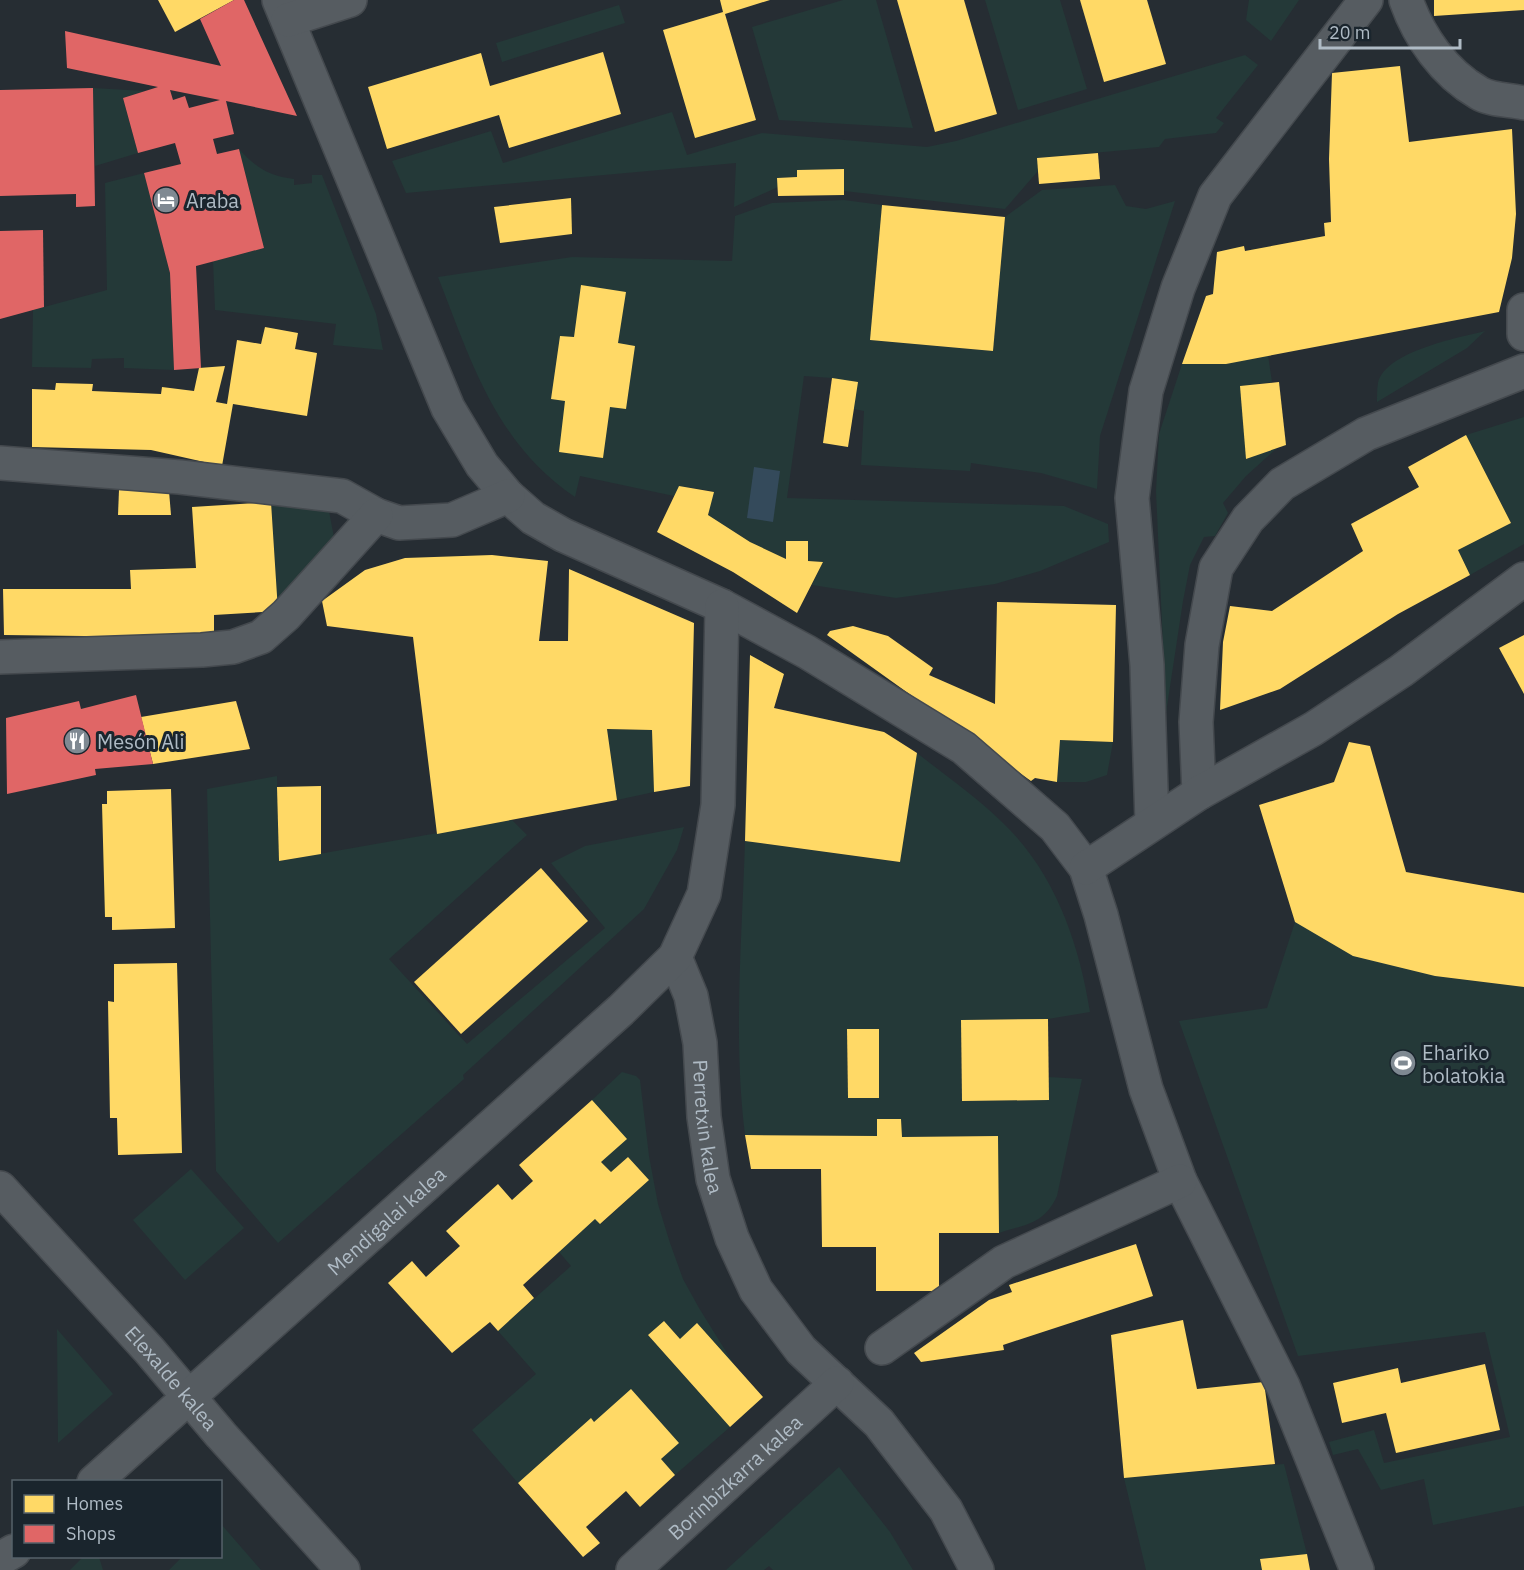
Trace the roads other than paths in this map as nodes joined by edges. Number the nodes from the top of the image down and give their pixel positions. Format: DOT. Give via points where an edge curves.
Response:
graph roads {
  1 [pos="350,0"];
  2 [pos="1366,0"];
  3 [pos="1406,0"];
  4 [pos="284,10"];
  5 [pos="1524,103"];
  6 [pos="1524,310"];
  7 [pos="1524,334"];
  8 [pos="1524,371"];
  9 [pos="0,463"];
  10 [pos="508,496"];
  11 [pos="376,515"];
  12 [pos="1524,579"];
  13 [pos="722,606"];
  14 [pos="0,657"];
  15 [pos="1199,793"];
  16 [pos="1152,822"];
  17 [pos="1086,868"];
  18 [pos="675,957"];
  19 [pos="1180,1181"];
  20 [pos="0,1188"];
  21 [pos="882,1348"];
  22 [pos="837,1383"];
  23 [pos="189,1397"];
  24 [pos="96,1480"];
  25 [pos="343,1570"];
  26 [pos="633,1570"];
  27 [pos="977,1570"];
  28 [pos="1357,1570"];
  1 -- 4 [label="street"];
  2 -- 16 [label="street" via="1215,196 1178,288 1146,391 1132,498 1147,665"];
  3 -- 5 [label="street" via="1414,22 1438,59 1480,94"];
  4 -- 10 [label="street" via="448,408 482,465"];
  6 -- 7 [label="street"];
  8 -- 15 [label="street" via="1366,434 1282,484 1248,519 1216,568 1202,645 1196,722"];
  9 -- 11 [label="street" via="180,477 342,496"];
  10 -- 11 [label="street" via="452,520 399,523"];
  10 -- 13 [label="street" via="533,518 563,535"];
  11 -- 14 [label="street" via="286,615 261,637 233,647 202,650"];
  12 -- 15 [label="street" via="1313,729"];
  13 -- 17 [label="street" via="807,652 964,748 1055,827"];
  13 -- 18 [label="street" via="718,805 704,894"];
  15 -- 16 [label="street"];
  16 -- 17 [label="street"];
  17 -- 19 [label="street" via="1136,1056"];
  18 -- 22 [label="street, Perretxin kalea" via="691,996 700,1043 713,1179 732,1238 756,1290 801,1350"];
  18 -- 23 [label="street, Mendigalai kalea" via="621,1010"];
  19 -- 21 [label="street" via="1004,1262"];
  19 -- 28 [label="street" via="1283,1386"];
  20 -- 23 [label="street, Elexalde kalea"];
  22 -- 26 [label="street, Borinbizkarra kalea"];
  22 -- 27 [label="street, Perretxin kalea" via="879,1423 939,1501"];
  23 -- 24 [label="street, Mendigalai kalea"];
  23 -- 25 [label="street, Elexalde kalea"];
}
